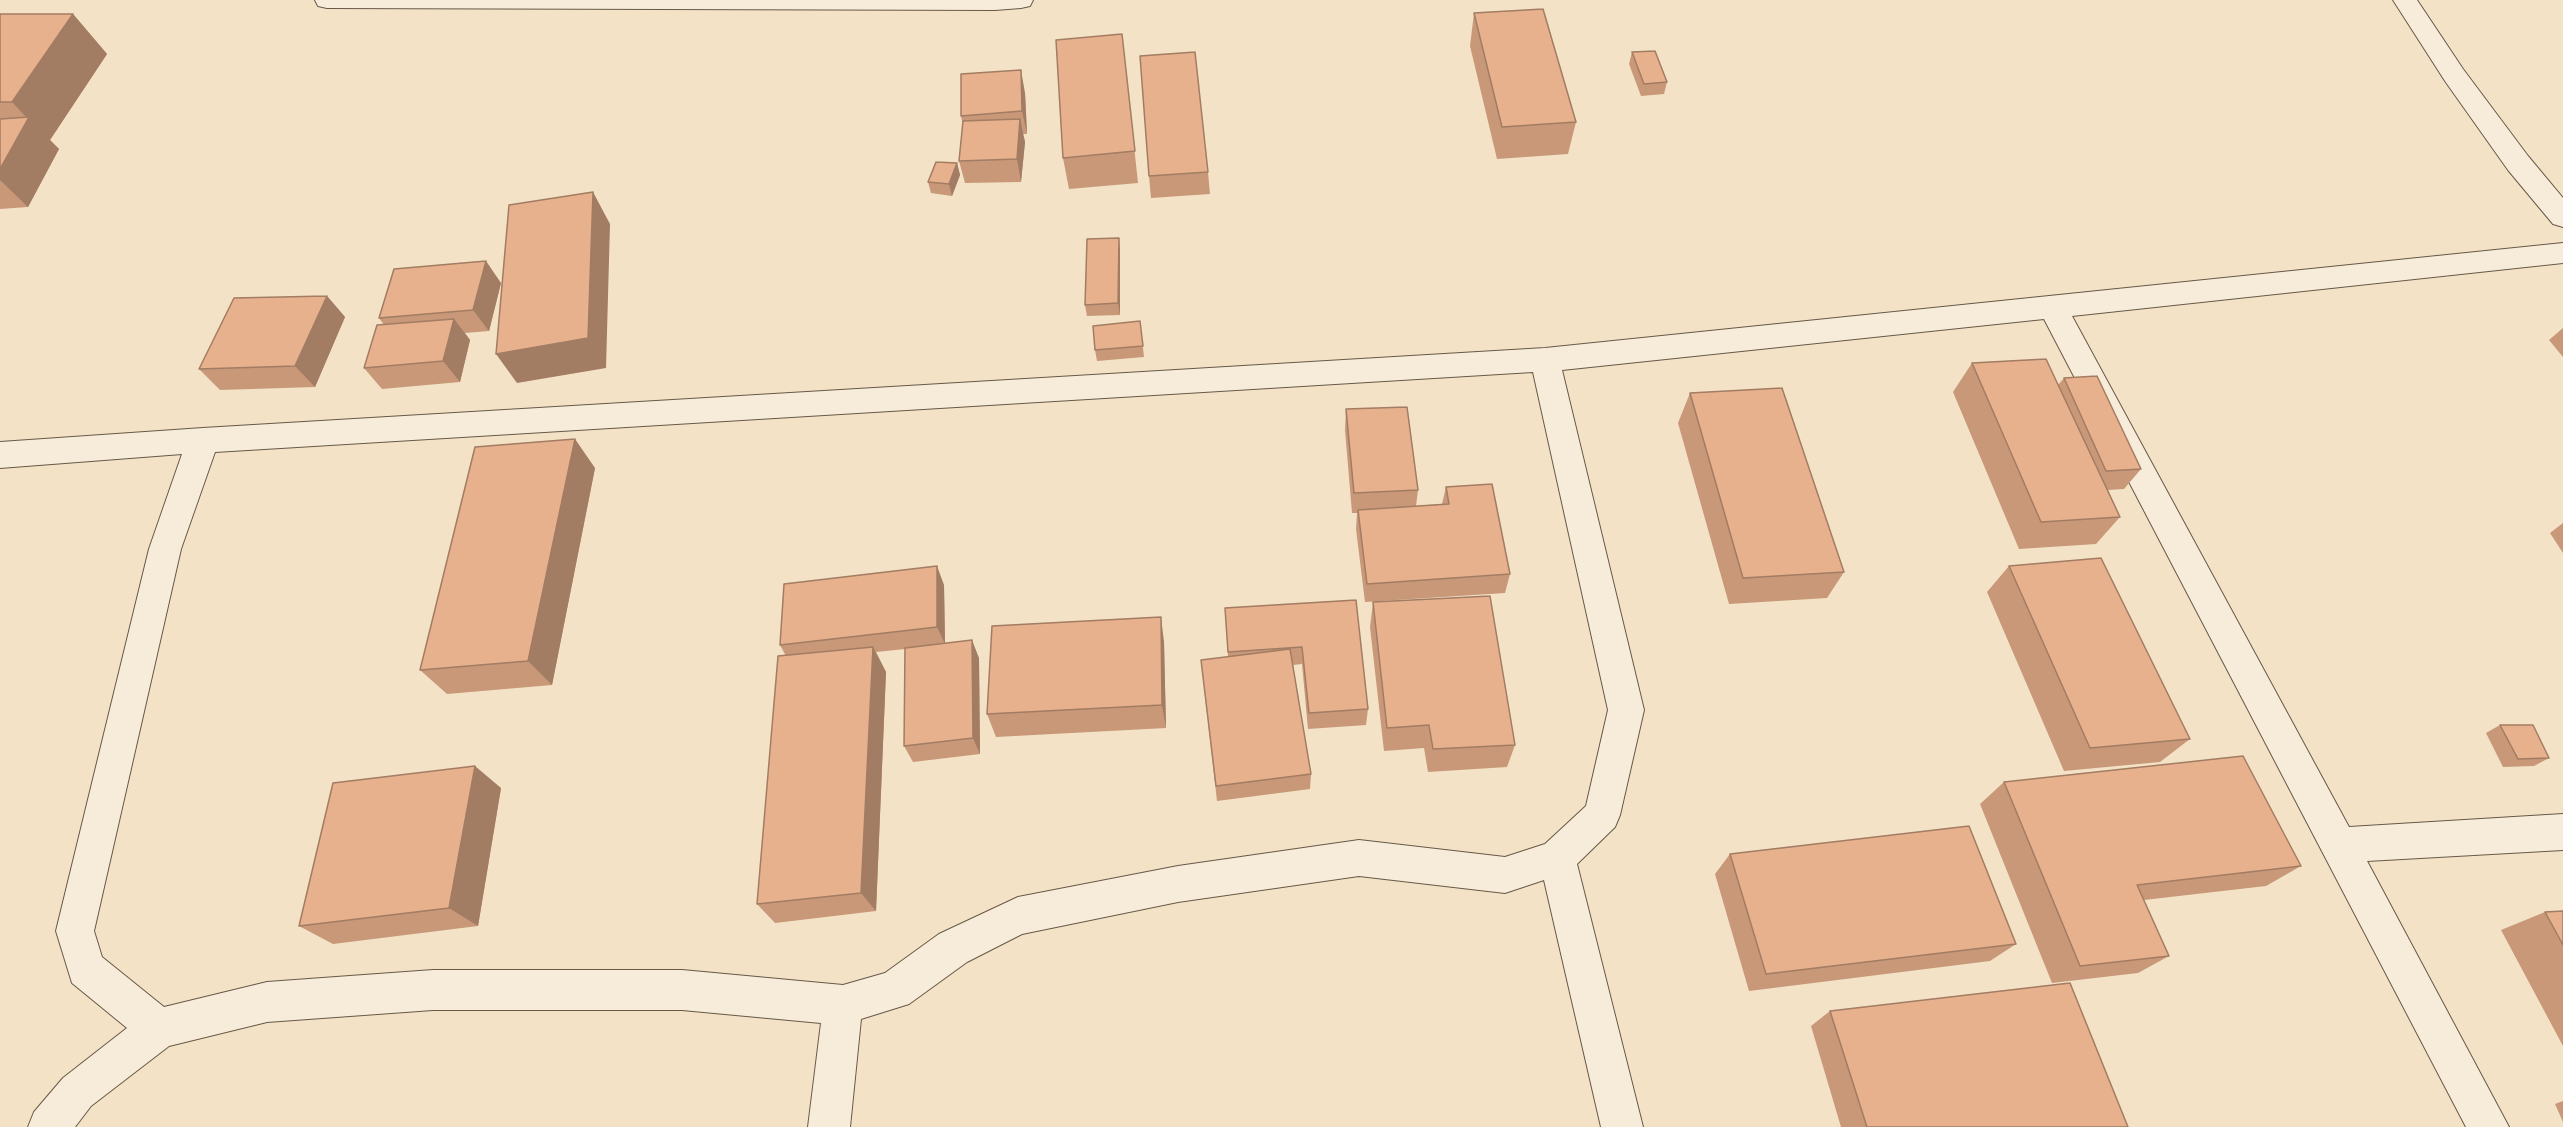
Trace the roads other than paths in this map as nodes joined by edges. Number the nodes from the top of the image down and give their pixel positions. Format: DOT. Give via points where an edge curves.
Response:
graph roads {
  1 [pos="327,0"];
  2 [pos="1021,0"];
  3 [pos="2404,0"];
  4 [pos="2563,217"];
  5 [pos="2563,253"];
  6 [pos="2053,307"];
  7 [pos="1545,360"];
  8 [pos="203,440"];
  9 [pos="0,455"];
  10 [pos="2563,832"];
  11 [pos="2339,845"];
  12 [pos="1557,858"];
  13 [pos="843,1005"];
  14 [pos="159,1028"];
  15 [pos="49,1127"];
  16 [pos="829,1127"];
  17 [pos="1622,1127"];
  18 [pos="2487,1127"];
  1 -- 2 [label="street"];
  3 -- 4 [label="street" via="2479,110"];
  5 -- 6 [label="street"];
  6 -- 7 [label="street"];
  6 -- 11 [label="street"];
  7 -- 8 [label="street"];
  7 -- 12 [label="street" via="1626,710 1602,815"];
  8 -- 9 [label="street"];
  8 -- 14 [label="street" via="165,549 75,931 86,969"];
  10 -- 11 [label="street"];
  11 -- 18 [label="street"];
  12 -- 13 [label="street" via="1505,875 1359,858 1178,884 1018,916 953,948 895,990"];
  12 -- 17 [label="street"];
  13 -- 14 [label="street" via="682,990 433,990 267,1002"];
  13 -- 16 [label="street"];
  14 -- 15 [label="street" via="77,1092"];
}
